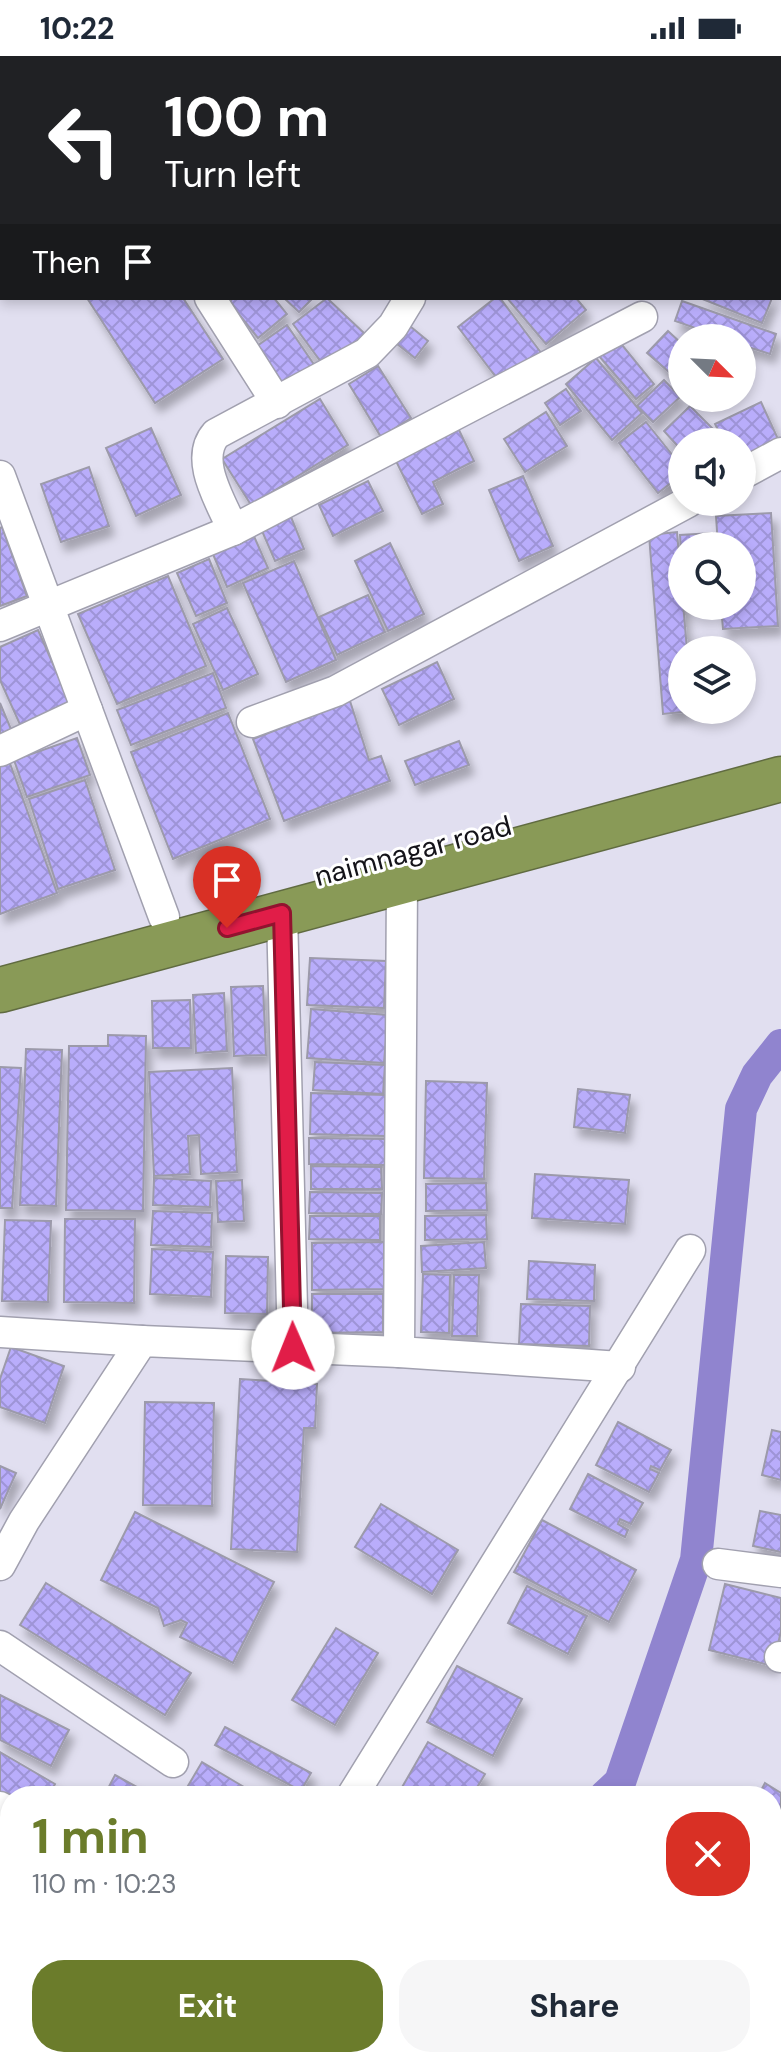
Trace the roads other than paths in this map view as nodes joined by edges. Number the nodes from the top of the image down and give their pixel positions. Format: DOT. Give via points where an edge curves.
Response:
graph roads {
  1 [pos="211,300"];
  2 [pos="409,300"];
  3 [pos="642,317"];
  4 [pos="277,403"];
  5 [pos="781,453"];
  6 [pos="756,466"];
  7 [pos="0,476"];
  8 [pos="668,513"];
  9 [pos="233,530"];
  10 [pos="47,604"];
  11 [pos="0,626"];
  12 [pos="87,710"];
  13 [pos="252,722"];
  14 [pos="0,751"];
  15 [pos="781,754"];
  16 [pos="781,779"];
  17 [pos="402,881"];
  18 [pos="282,913"];
  19 [pos="164,917"];
  20 [pos="0,963"];
  21 [pos="0,990"];
  22 [pos="690,1250"];
  23 [pos="0,1332"];
  24 [pos="142,1341"];
  25 [pos="293,1348"];
  26 [pos="399,1352"];
  27 [pos="620,1367"];
  28 [pos="718,1564"];
  29 [pos="0,1565"];
  30 [pos="781,1572"];
  31 [pos="0,1646"];
  32 [pos="173,1762"];
  33 [pos="358,1786"];
  1 -- 4 [label="street"];
  2 -- 4 [label="street" via="367,353"];
  3 -- 9 [label="street"];
  4 -- 9 [label="street" via="208,443 207,466"];
  5 -- 6 [label="street"];
  7 -- 10 [label="street"];
  8 -- 13 [label="street" via="336,691"];
  9 -- 10 [label="street"];
  10 -- 11 [label="street"];
  10 -- 12 [label="street"];
  12 -- 14 [label="street"];
  12 -- 19 [label="street"];
  15 -- 19 [label="highway, naimnagar road"];
  16 -- 17 [label="highway"];
  17 -- 18 [label="highway"];
  17 -- 26 [label="street"];
  18 -- 21 [label="highway"];
  18 -- 25 [label="street"];
  19 -- 20 [label="highway, naimnagar road"];
  22 -- 27 [label="street"];
  23 -- 24 [label="street"];
  24 -- 25 [label="street"];
  24 -- 29 [label="street"];
  25 -- 26 [label="street"];
  26 -- 27 [label="street"];
  27 -- 33 [label="street"];
  28 -- 30 [label="street"];
  31 -- 32 [label="street"];
}
